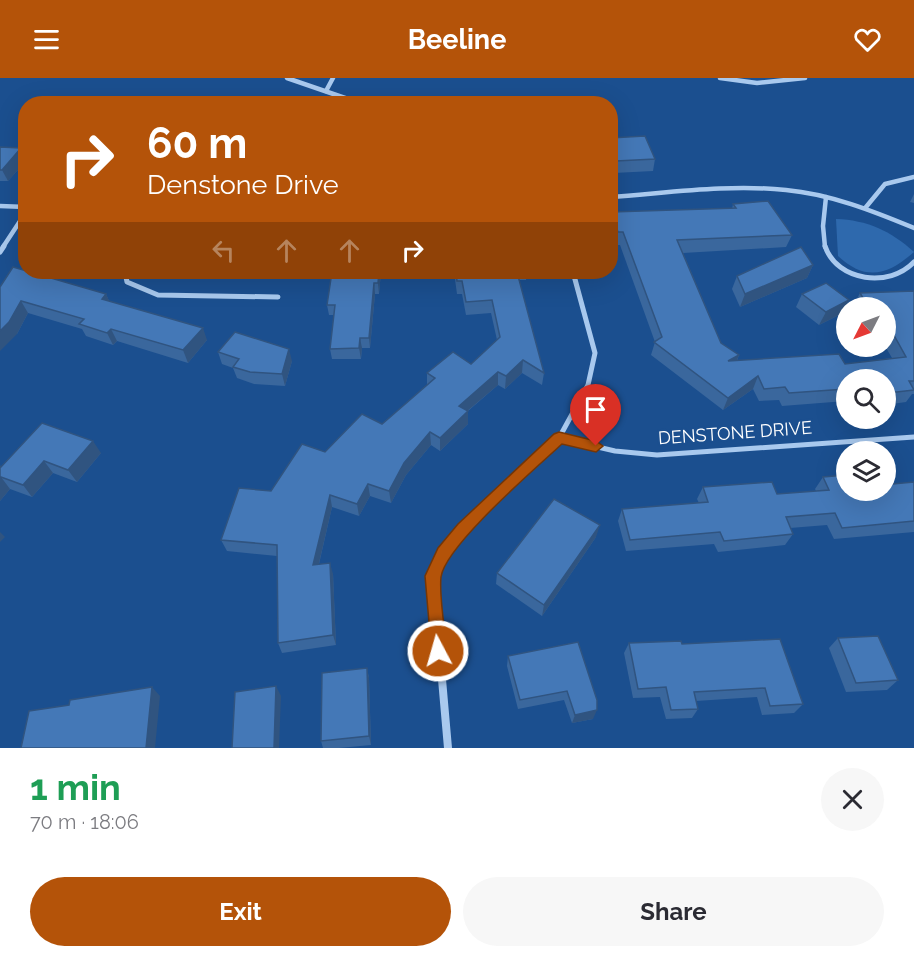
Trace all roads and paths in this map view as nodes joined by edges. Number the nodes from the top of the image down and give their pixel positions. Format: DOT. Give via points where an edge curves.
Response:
graph roads {
  1 [pos="287,78"];
  2 [pos="333,78"];
  3 [pos="720,78"];
  4 [pos="805,78"];
  5 [pos="326,91"];
  6 [pos="337,96"];
  7 [pos="914,177"];
  8 [pos="618,197"];
  9 [pos="826,198"];
  10 [pos="0,206"];
  11 [pos="18,207"];
  12 [pos="866,207"];
  13 [pos="18,224"];
  14 [pos="914,228"];
  15 [pos="0,252"];
  16 [pos="914,262"];
  17 [pos="126,279"];
  18 [pos="575,279"];
  19 [pos="278,297"];
  20 [pos="914,436"];
  21 [pos="559,438"];
  22 [pos="448,748"];
  1 -- 5 [label="street"];
  2 -- 5 [label="street"];
  3 -- 4 [label="street" via="757,83"];
  5 -- 6 [label="street"];
  7 -- 12 [label="street" via="883,183"];
  8 -- 9 [label="street" via="742,189 786,190"];
  9 -- 12 [label="street"];
  9 -- 16 [label="street" via="824,238 829,256 837,265 877,278 903,273"];
  10 -- 11 [label="street"];
  12 -- 14 [label="street"];
  13 -- 15 [label="street"];
  17 -- 19 [label="street" via="140,290 158,295"];
  18 -- 21 [label="street" via="595,353 588,385"];
  20 -- 21 [label="street, DENSTONE DRIVE" via="657,454"];
  21 -- 22 [label="street" via="464,529 444,553 433,576"];
}
